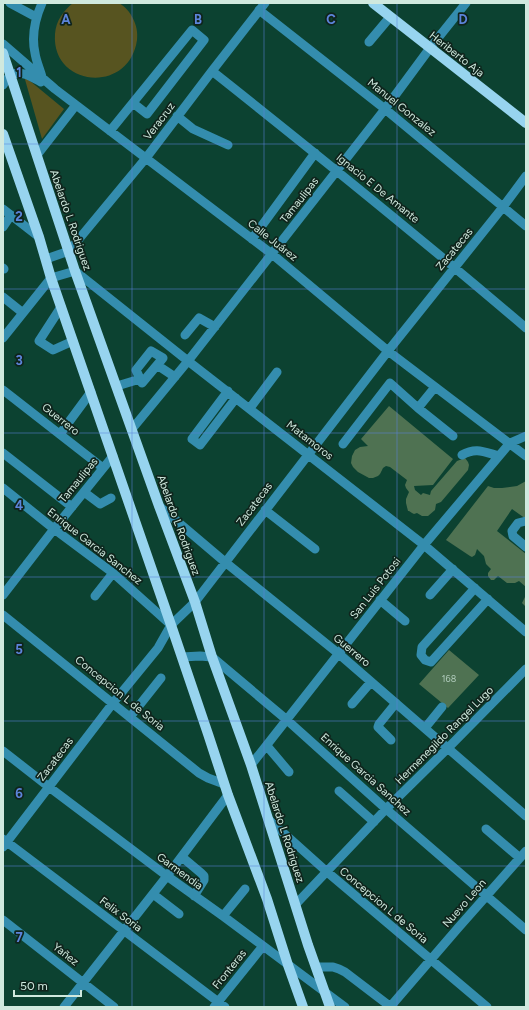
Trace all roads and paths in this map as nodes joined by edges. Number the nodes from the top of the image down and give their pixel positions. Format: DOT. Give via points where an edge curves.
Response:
graph roads {
  1 [pos="10,3"];
  2 [pos="42,3"];
  3 [pos="373,3"];
  4 [pos="466,3"];
  5 [pos="262,7"];
  6 [pos="36,17"];
  7 [pos="390,17"];
  8 [pos="368,42"];
  9 [pos="3,44"];
  10 [pos="430,48"];
  11 [pos="3,53"];
  12 [pos="212,71"];
  13 [pos="10,75"];
  14 [pos="43,78"];
  15 [pos="3,84"];
  16 [pos="56,89"];
  17 [pos="133,103"];
  18 [pos="76,105"];
  19 [pos="385,108"];
  20 [pos="177,116"];
  21 [pos="526,123"];
  22 [pos="110,131"];
  23 [pos="3,134"];
  24 [pos="228,145"];
  25 [pos="316,153"];
  26 [pos="37,155"];
  27 [pos="146,158"];
  28 [pos="337,170"];
  29 [pos="526,176"];
  30 [pos="503,207"];
  31 [pos="7,212"];
  32 [pos="3,226"];
  33 [pos="526,226"];
  34 [pos="39,237"];
  35 [pos="252,239"];
  36 [pos="69,251"];
  37 [pos="272,254"];
  38 [pos="46,259"];
  39 [pos="455,267"];
  40 [pos="75,271"];
  41 [pos="51,278"];
  42 [pos="3,297"];
  43 [pos="62,307"];
  44 [pos="23,313"];
  45 [pos="215,327"];
  46 [pos="526,328"];
  47 [pos="186,335"];
  48 [pos="3,338"];
  49 [pos="73,341"];
  50 [pos="388,351"];
  51 [pos="188,361"];
  52 [pos="158,365"];
  53 [pos="277,372"];
  54 [pos="175,377"];
  55 [pos="140,378"];
  56 [pos="117,386"];
  57 [pos="436,386"];
  58 [pos="3,390"];
  59 [pos="228,391"];
  60 [pos="91,392"];
  61 [pos="236,398"];
  62 [pos="250,408"];
  63 [pos="418,408"];
  64 [pos="132,429"];
  65 [pos="60,434"];
  66 [pos="453,436"];
  67 [pos="526,436"];
  68 [pos="510,443"];
  69 [pos="343,444"];
  70 [pos="3,453"];
  71 [pos="308,454"];
  72 [pos="462,455"];
  73 [pos="113,456"];
  74 [pos="499,456"];
  75 [pos="526,456"];
  76 [pos="103,468"];
  77 [pos="3,488"];
  78 [pos="84,492"];
  79 [pos="111,498"];
  80 [pos="159,506"];
  81 [pos="72,507"];
  82 [pos="265,510"];
  83 [pos="526,521"];
  84 [pos="54,529"];
  85 [pos="424,545"];
  86 [pos="526,547"];
  87 [pos="315,549"];
  88 [pos="226,562"];
  89 [pos="453,569"];
  90 [pos="113,573"];
  91 [pos="475,588"];
  92 [pos="3,595"];
  93 [pos="430,595"];
  94 [pos="95,596"];
  95 [pos="488,599"];
  96 [pos="380,600"];
  97 [pos="195,602"];
  98 [pos="3,615"];
  99 [pos="405,621"];
  100 [pos="171,625"];
  101 [pos="526,632"];
  102 [pos="339,654"];
  103 [pos="182,657"];
  104 [pos="212,657"];
  105 [pos="526,669"];
  106 [pos="161,678"];
  107 [pos="371,682"];
  108 [pos="113,703"];
  109 [pos="396,703"];
  110 [pos="352,704"];
  111 [pos="442,708"];
  112 [pos="130,717"];
  113 [pos="287,720"];
  114 [pos="425,728"];
  115 [pos="391,740"];
  116 [pos="267,746"];
  117 [pos="448,748"];
  118 [pos="3,751"];
  119 [pos="251,765"];
  120 [pos="289,772"];
  121 [pos="224,784"];
  122 [pos="49,787"];
  123 [pos="339,791"];
  124 [pos="228,795"];
  125 [pos="386,809"];
  126 [pos="526,816"];
  127 [pos="268,819"];
  128 [pos="374,822"];
  129 [pos="486,829"];
  130 [pos="4,843"];
  131 [pos="523,854"];
  132 [pos="182,857"];
  133 [pos="326,871"];
  134 [pos="167,876"];
  135 [pos="245,889"];
  136 [pos="153,894"];
  137 [pos="487,895"];
  138 [pos="194,896"];
  139 [pos="296,904"];
  140 [pos="179,914"];
  141 [pos="223,916"];
  142 [pos="3,920"];
  143 [pos="526,930"];
  144 [pos="124,931"];
  145 [pos="262,946"];
  146 [pos="431,960"];
  147 [pos="288,965"];
  148 [pos="316,967"];
  149 [pos="83,983"];
  150 [pos="325,992"];
  151 [pos="219,1005"];
  152 [pos="64,1007"];
  153 [pos="114,1007"];
  154 [pos="303,1007"];
  155 [pos="330,1007"];
  156 [pos="345,1007"];
  157 [pos="391,1007"];
  158 [pos="487,1007"];
  1 -- 6 [label="street"];
  2 -- 6 [label="street"];
  3 -- 7 [label="main road, Heriberto Aja"];
  4 -- 10 [label="street, Tamaulipas"];
  5 -- 12 [label="street, Veracruz"];
  5 -- 19 [label="street, Manuel Gonzalez"];
  6 -- 14 [label="street" via="34,52"];
  7 -- 8 [label="street"];
  7 -- 10 [label="main road, Heriberto Aja"];
  9 -- 14 [label="street, Calle Juárez"];
  10 -- 19 [label="street, Tamaulipas"];
  10 -- 21 [label="main road, Heriberto Aja"];
  11 -- 13 [label="main road, Abelardo L Rodriguez"];
  12 -- 20 [label="street, Veracruz"];
  12 -- 25 [label="street, Ignacio E De Amante"];
  13 -- 15 [label="street"];
  13 -- 16 [label="street" via="18,73 31,76"];
  13 -- 26 [label="main road, Abelardo L Rodriguez"];
  14 -- 16 [label="street, Calle Juárez"];
  16 -- 18 [label="street, Calle Juárez"];
  17 -- 17 [label="street" via="192,30 204,40 147,114"];
  17 -- 22 [label="street"];
  18 -- 22 [label="street, Calle Juárez"];
  18 -- 26 [label="street"];
  19 -- 28 [label="street, Tamaulipas"];
  19 -- 30 [label="street, Manuel Gonzalez"];
  20 -- 24 [label="street" via="193,129"];
  20 -- 27 [label="street, Veracruz"];
  22 -- 27 [label="street, Calle Juárez"];
  23 -- 34 [label="main road"];
  25 -- 28 [label="street, Ignacio E De Amante"];
  25 -- 35 [label="street"];
  26 -- 36 [label="main road, Abelardo L Rodriguez"];
  27 -- 35 [label="street, Calle Juárez"];
  27 -- 36 [label="street, Veracruz"];
  28 -- 37 [label="street, Tamaulipas"];
  28 -- 39 [label="street, Ignacio E De Amante"];
  29 -- 30 [label="street, Zacatecas"];
  30 -- 33 [label="street, Manuel Gonzalez"];
  30 -- 39 [label="street, Zacatecas"];
  31 -- 32 [label="street"];
  31 -- 34 [label="street"];
  34 -- 38 [label="main road"];
  35 -- 37 [label="street, Calle Juárez"];
  36 -- 38 [label="street"];
  36 -- 40 [label="main road, Abelardo L Rodriguez"];
  37 -- 45 [label="street, Tamaulipas"];
  37 -- 50 [label="street, Calle Juárez"];
  38 -- 41 [label="main road"];
  39 -- 46 [label="street, Ignacio E De Amante"];
  39 -- 50 [label="street, Zacatecas"];
  40 -- 41 [label="street"];
  40 -- 51 [label="street, Matamoros"];
  40 -- 56 [label="main road, Abelardo L Rodriguez"];
  41 -- 43 [label="main road"];
  41 -- 44 [label="street"];
  42 -- 44 [label="street"];
  43 -- 49 [label="main road"];
  43 -- 49 [label="street" via="38,341 53,350"];
  44 -- 48 [label="street"];
  45 -- 47 [label="street" via="199,318"];
  45 -- 51 [label="street, Tamaulipas"];
  49 -- 60 [label="main road"];
  50 -- 57 [label="street, Calle Juárez"];
  50 -- 71 [label="street, Zacatecas"];
  51 -- 54 [label="street, Tamaulipas"];
  51 -- 59 [label="street, Matamoros"];
  52 -- 54 [label="street"];
  52 -- 55 [label="street" via="142,383"];
  52 -- 55 [label="street" via="163,358 151,352 136,370"];
  53 -- 62 [label="street"];
  54 -- 64 [label="street, Tamaulipas"];
  55 -- 56 [label="street"];
  56 -- 64 [label="main road, Abelardo L Rodriguez"];
  57 -- 63 [label="street"];
  57 -- 68 [label="street, Calle Juárez"];
  58 -- 65 [label="street, Guerrero"];
  59 -- 61 [label="street, Matamoros"];
  59 -- 61 [label="street" via="192,439 200,445"];
  60 -- 65 [label="street"];
  60 -- 73 [label="main road"];
  61 -- 62 [label="street, Matamoros"];
  62 -- 71 [label="street, Matamoros"];
  63 -- 66 [label="street"];
  63 -- 69 [label="street" via="390,383"];
  64 -- 80 [label="main road, Abelardo L Rodriguez"];
  65 -- 76 [label="street, Guerrero"];
  67 -- 68 [label="street, San Luis Potosi"];
  68 -- 74 [label="street, San Luis Potosi"];
  68 -- 75 [label="street, Calle Juárez"];
  70 -- 81 [label="street"];
  71 -- 82 [label="street, Zacatecas"];
  71 -- 85 [label="street, Matamoros"];
  72 -- 74 [label="street" via="476,450"];
  73 -- 76 [label="street, Tamaulipas"];
  73 -- 100 [label="main road"];
  74 -- 85 [label="street, San Luis Potosi"];
  76 -- 78 [label="street, Tamaulipas"];
  77 -- 84 [label="street, Enrique Garcia Sanchez"];
  78 -- 79 [label="street" via="100,504"];
  78 -- 81 [label="street, Tamaulipas"];
  80 -- 88 [label="street, Guerrero"];
  80 -- 97 [label="main road, Abelardo L Rodriguez"];
  81 -- 84 [label="street, Tamaulipas"];
  82 -- 87 [label="street"];
  82 -- 88 [label="street, Zacatecas"];
  83 -- 86 [label="street" via="518,523 512,531 513,536"];
  84 -- 90 [label="street, Enrique Garcia Sanchez"];
  84 -- 92 [label="street, Tamaulipas"];
  85 -- 89 [label="street, Matamoros"];
  85 -- 96 [label="street, San Luis Potosi"];
  88 -- 97 [label="street, Zacatecas"];
  88 -- 102 [label="street, Guerrero"];
  89 -- 91 [label="street, Matamoros"];
  89 -- 93 [label="street"];
  90 -- 94 [label="street"];
  90 -- 100 [label="street, Enrique Garcia Sanchez"];
  91 -- 95 [label="street, Matamoros"];
  91 -- 95 [label="street" via="422,647 421,655 425,660 431,662"];
  95 -- 101 [label="street, Matamoros"];
  96 -- 99 [label="street"];
  96 -- 102 [label="street, San Luis Potosi"];
  97 -- 100 [label="street, Zacatecas"];
  97 -- 104 [label="main road, Abelardo L Rodriguez"];
  98 -- 108 [label="street, Concepcion L de Soria"];
  100 -- 103 [label="main road"];
  100 -- 108 [label="street, Zacatecas" via="158,648"];
  102 -- 107 [label="street, Guerrero"];
  102 -- 113 [label="street, San Luis Potosi"];
  103 -- 104 [label="street"];
  103 -- 121 [label="main road"];
  104 -- 113 [label="street, Enrique Garcia Sanchez"];
  104 -- 119 [label="main road, Abelardo L Rodriguez"];
  105 -- 117 [label="street, Hermenegildo Rangel Lugo"];
  106 -- 112 [label="street"];
  107 -- 109 [label="street, Guerrero"];
  107 -- 110 [label="street"];
  108 -- 112 [label="street, Concepcion L de Soria"];
  108 -- 122 [label="street, Zacatecas"];
  109 -- 114 [label="street, Guerrero"];
  109 -- 115 [label="street" via="378,727"];
  111 -- 114 [label="street"];
  112 -- 121 [label="street, Concepcion L de Soria" via="199,772"];
  113 -- 116 [label="street, San Luis Potosi"];
  113 -- 125 [label="street, Enrique Garcia Sanchez"];
  114 -- 117 [label="street, Guerrero"];
  116 -- 119 [label="street, San Luis Potosi"];
  116 -- 120 [label="street"];
  117 -- 125 [label="street, Hermenegildo Rangel Lugo"];
  117 -- 126 [label="street, Guerrero"];
  118 -- 122 [label="street, Garmendia"];
  119 -- 127 [label="main road, Abelardo L Rodriguez"];
  121 -- 124 [label="main road"];
  122 -- 130 [label="street, Zacatecas"];
  122 -- 134 [label="street, Garmendia"];
  123 -- 128 [label="street"];
  124 -- 132 [label="street"];
  124 -- 147 [label="main road" via="267,899"];
  125 -- 128 [label="street, Hermenegildo Rangel Lugo"];
  125 -- 137 [label="street, Enrique Garcia Sanchez"];
  127 -- 133 [label="street, Concepcion L de Soria"];
  127 -- 139 [label="main road, Abelardo L Rodriguez"];
  128 -- 133 [label="street, Hermenegildo Rangel Lugo"];
  129 -- 131 [label="street"];
  130 -- 144 [label="street, Felix Soria"];
  131 -- 137 [label="street, Nuevo Leon"];
  132 -- 134 [label="street"];
  132 -- 138 [label="street" via="204,876"];
  133 -- 139 [label="street, Hermenegildo Rangel Lugo"];
  133 -- 146 [label="street, Concepcion L de Soria"];
  134 -- 136 [label="street"];
  134 -- 138 [label="street, Garmendia"];
  135 -- 141 [label="street"];
  136 -- 140 [label="street"];
  136 -- 144 [label="street"];
  137 -- 143 [label="street, Enrique Garcia Sanchez"];
  137 -- 146 [label="street, Nuevo Leon"];
  138 -- 141 [label="street, Garmendia"];
  139 -- 148 [label="main road, Abelardo L Rodriguez"];
  141 -- 145 [label="street, Garmendia"];
  142 -- 149 [label="street, Yañez"];
  144 -- 149 [label="street"];
  144 -- 151 [label="street, Felix Soria"];
  145 -- 147 [label="street, Garmendia"];
  145 -- 151 [label="street, Fronteras"];
  146 -- 157 [label="street, Nuevo Leon"];
  146 -- 158 [label="street, Concepcion L de Soria"];
  147 -- 150 [label="street, Garmendia"];
  147 -- 154 [label="main road"];
  148 -- 150 [label="main road, Abelardo L Rodriguez"];
  148 -- 157 [label="street" via="345,972"];
  149 -- 152 [label="street"];
  149 -- 153 [label="street, Yañez"];
  150 -- 155 [label="main road, Abelardo L Rodriguez"];
  150 -- 156 [label="street, Garmendia"];
}
